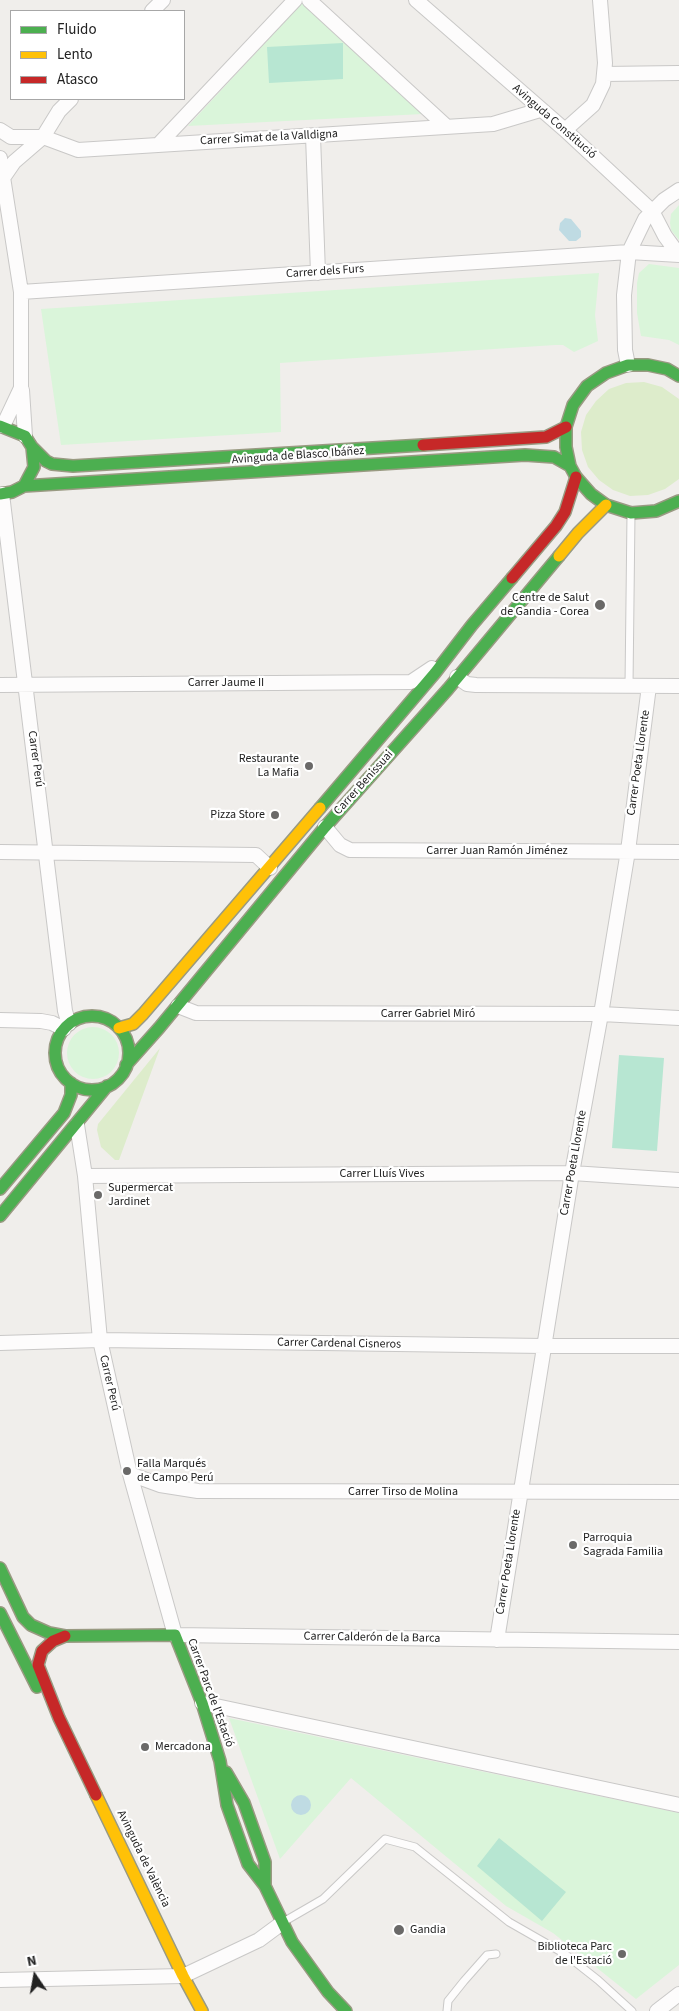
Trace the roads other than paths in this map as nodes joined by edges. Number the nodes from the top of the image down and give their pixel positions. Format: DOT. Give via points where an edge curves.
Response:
graph roads {
  1 [pos="163,0"];
  2 [pos="295,0"];
  3 [pos="309,0"];
  4 [pos="416,0"];
  5 [pos="600,0"];
  6 [pos="153,10"];
  7 [pos="679,73"];
  8 [pos="604,74"];
  9 [pos="70,100"];
  10 [pos="540,110"];
  11 [pos="447,127"];
  12 [pos="0,130"];
  13 [pos="565,130"];
  14 [pos="313,136"];
  15 [pos="42,137"];
  16 [pos="159,144"];
  17 [pos="0,158"];
  18 [pos="3,178"];
  19 [pos="679,190"];
  20 [pos="652,211"];
  21 [pos="629,252"];
  22 [pos="679,255"];
  23 [pos="318,272"];
  24 [pos="20,292"];
  25 [pos="628,365"];
  26 [pos="679,376"];
  27 [pos="22,388"];
  28 [pos="1,426"];
  29 [pos="566,427"];
  30 [pos="28,442"];
  31 [pos="570,466"];
  32 [pos="576,477"];
  33 [pos="24,486"];
  34 [pos="1,494"];
  35 [pos="679,502"];
  36 [pos="606,505"];
  37 [pos="631,513"];
  38 [pos="446,660"];
  39 [pos="457,677"];
  40 [pos="24,684"];
  41 [pos="0,685"];
  42 [pos="629,685"];
  43 [pos="649,686"];
  44 [pos="679,686"];
  45 [pos="326,827"];
  46 [pos="628,851"];
  47 [pos="0,852"];
  48 [pos="47,852"];
  49 [pos="679,852"];
  50 [pos="270,868"];
  51 [pos="178,1006"];
  52 [pos="601,1014"];
  53 [pos="679,1018"];
  54 [pos="0,1020"];
  55 [pos="67,1026"];
  56 [pos="119,1028"];
  57 [pos="126,1065"];
  58 [pos="71,1084"];
  59 [pos="107,1086"];
  60 [pos="77,1125"];
  61 [pos="572,1173"];
  62 [pos="85,1176"];
  63 [pos="679,1180"];
  64 [pos="0,1189"];
  65 [pos="0,1216"];
  66 [pos="100,1340"];
  67 [pos="0,1343"];
  68 [pos="544,1346"];
  69 [pos="679,1346"];
  70 [pos="130,1474"];
  71 [pos="520,1492"];
  72 [pos="679,1492"];
  73 [pos="0,1568"];
  74 [pos="0,1613"];
  75 [pos="175,1635"];
  76 [pos="65,1636"];
  77 [pos="498,1640"];
  78 [pos="679,1642"];
  79 [pos="202,1703"];
  80 [pos="59,1718"];
  81 [pos="220,1761"];
  82 [pos="679,1805"];
  83 [pos="265,1886"];
  84 [pos="282,1923"];
  85 [pos="496,1954"];
  86 [pos="183,1976"];
  87 [pos="0,1980"];
  88 [pos="678,1995"];
  89 [pos="202,2011"];
  90 [pos="346,2011"];
  91 [pos="447,2011"];
  92 [pos="632,2011"];
  93 [pos="657,2011"];
  1 -- 6 [label="street"];
  2 -- 16 [label="street"];
  3 -- 11 [label="street"];
  4 -- 10 [label="street, Avinguda Constitució"];
  5 -- 8 [label="street"];
  7 -- 8 [label="street"];
  8 -- 13 [label="street" via="593,105"];
  9 -- 15 [label="street"];
  10 -- 11 [label="street, Carrer Simat de la Valldigna" via="493,124"];
  10 -- 13 [label="street, Avinguda Constitució"];
  11 -- 14 [label="street, Carrer Simat de la Valldigna"];
  12 -- 15 [label="street, Carrer Simat de la Valldigna" via="11,137"];
  13 -- 20 [label="street, Avinguda Constitució"];
  14 -- 16 [label="street, Carrer Simat de la Valldigna"];
  14 -- 23 [label="street"];
  15 -- 16 [label="street, Carrer Simat de la Valldigna" via="78,150"];
  15 -- 18 [label="street" via="14,162"];
  17 -- 18 [label="street"];
  18 -- 24 [label="street"];
  19 -- 20 [label="street"];
  20 -- 21 [label="street"];
  20 -- 22 [label="street, Avinguda Constitució"];
  21 -- 22 [label="street, Carrer dels Furs"];
  21 -- 23 [label="street, Carrer dels Furs"];
  21 -- 25 [label="street" via="624,295"];
  23 -- 24 [label="street, Carrer dels Furs"];
  24 -- 27 [label="street"];
  25 -- 26 [label="street" via="648,365"];
  25 -- 29 [label="street" via="606,373 587,386 573,405"];
  27 -- 28 [label="street"];
  27 -- 30 [label="street"];
  28 -- 30 [label="street, Avinguda de Blasco Ibáñez"];
  29 -- 30 [label="street, Avinguda de Blasco Ibáñez" via="546,437 524,439 73,466 52,464"];
  29 -- 31 [label="street"];
  30 -- 33 [label="street" via="34,467"];
  31 -- 32 [label="street"];
  31 -- 33 [label="street, Avinguda de Blasco Ibáñez" via="554,457 525,455"];
  32 -- 36 [label="street"];
  32 -- 38 [label="street, Carrer Benissuai" via="565,512 556,526"];
  33 -- 34 [label="street, Avinguda de Blasco Ibáñez"];
  34 -- 40 [label="street, Carrer Perú"];
  35 -- 37 [label="street" via="656,511"];
  36 -- 37 [label="street"];
  36 -- 39 [label="street, Carrer Benissuai" via="578,533"];
  37 -- 42 [label="lane"];
  38 -- 40 [label="street, Carrer Jaume II" via="411,682"];
  38 -- 50 [label="street, Carrer Benissuai"];
  39 -- 42 [label="street" via="467,684 476,685"];
  39 -- 45 [label="street, Carrer Benissuai"];
  40 -- 41 [label="street, Carrer Jaume II"];
  40 -- 48 [label="street, Carrer Perú"];
  42 -- 43 [label="street"];
  43 -- 44 [label="street"];
  43 -- 46 [label="street, Carrer Poeta Llorente"];
  45 -- 46 [label="street, Carrer Juan Ramón Jiménez" via="340,846 350,850"];
  45 -- 51 [label="street, Carrer Benissuai"];
  46 -- 49 [label="street, Carrer Juan Ramón Jiménez"];
  46 -- 52 [label="street, Carrer Poeta Llorente"];
  47 -- 48 [label="street"];
  48 -- 50 [label="street" via="256,854"];
  48 -- 55 [label="street, Carrer Perú"];
  50 -- 56 [label="street, Carrer Benissuai" via="144,1014 133,1024"];
  51 -- 52 [label="street, Carrer Gabriel Miró" via="196,1013"];
  51 -- 57 [label="street, Carrer Benissuai"];
  52 -- 53 [label="street, Carrer Gabriel Miró"];
  52 -- 61 [label="street, Carrer Poeta Llorente"];
  54 -- 55 [label="street" via="41,1020"];
  55 -- 56 [label="street" via="89,1016 110,1021"];
  55 -- 58 [label="street" via="57,1042 55,1058 63,1076"];
  56 -- 57 [label="street" via="128,1046"];
  57 -- 59 [label="street" via="116,1081"];
  58 -- 59 [label="street" via="95,1090"];
  58 -- 64 [label="street" via="71,1095 64,1113"];
  59 -- 60 [label="street"];
  60 -- 62 [label="street, Carrer Perú"];
  60 -- 65 [label="street"];
  61 -- 62 [label="street, Carrer Lluís Vives"];
  61 -- 63 [label="street, Carrer Lluís Vives"];
  61 -- 68 [label="street, Carrer Poeta Llorente"];
  62 -- 66 [label="street, Carrer Perú"];
  66 -- 67 [label="street, Carrer Cardenal Cisneros"];
  66 -- 68 [label="street, Carrer Cardenal Cisneros"];
  66 -- 70 [label="street, Carrer Perú"];
  68 -- 69 [label="street, Carrer Cardenal Cisneros"];
  68 -- 71 [label="street, Carrer Poeta Llorente"];
  70 -- 71 [label="street, Carrer Tirso de Molina" via="160,1485 198,1491"];
  70 -- 75 [label="street, Carrer Perú"];
  71 -- 72 [label="street, Carrer Tirso de Molina"];
  71 -- 77 [label="street, Carrer Poeta Llorente"];
  73 -- 76 [label="street" via="23,1617 31,1625"];
  74 -- 80 [label="street, Avinguda de València" via="40,1694"];
  75 -- 76 [label="street, Carrer Calderón de la Barca"];
  75 -- 77 [label="street, Carrer Calderón de la Barca"];
  75 -- 79 [label="street, Carrer Parc de l'Estació"];
  76 -- 80 [label="street, Avinguda de València" via="42,1651 38,1665"];
  77 -- 78 [label="street, Carrer Calderón de la Barca"];
  79 -- 81 [label="street, Carrer Parc de l'Estació"];
  79 -- 82 [label="street"];
  80 -- 86 [label="street, Avinguda de València"];
  81 -- 83 [label="street, Carrer Parc de l'Estació" via="247,1812 265,1862"];
  81 -- 83 [label="street, Carrer Parc de l'Estació" via="227,1805 248,1864"];
  83 -- 84 [label="street, Carrer Parc de l'Estació"];
  84 -- 86 [label="street" via="263,1938"];
  84 -- 90 [label="street, Carrer Parc de l'Estació" via="308,1966"];
  84 -- 92 [label="lane" via="323,1899 385,1839 415,1847 509,1922 565,1954"];
  85 -- 91 [label="lane" via="487,1956 464,1981 448,2001"];
  86 -- 87 [label="street"];
  86 -- 89 [label="street, Avinguda de València"];
  88 -- 93 [label="street"];
}
